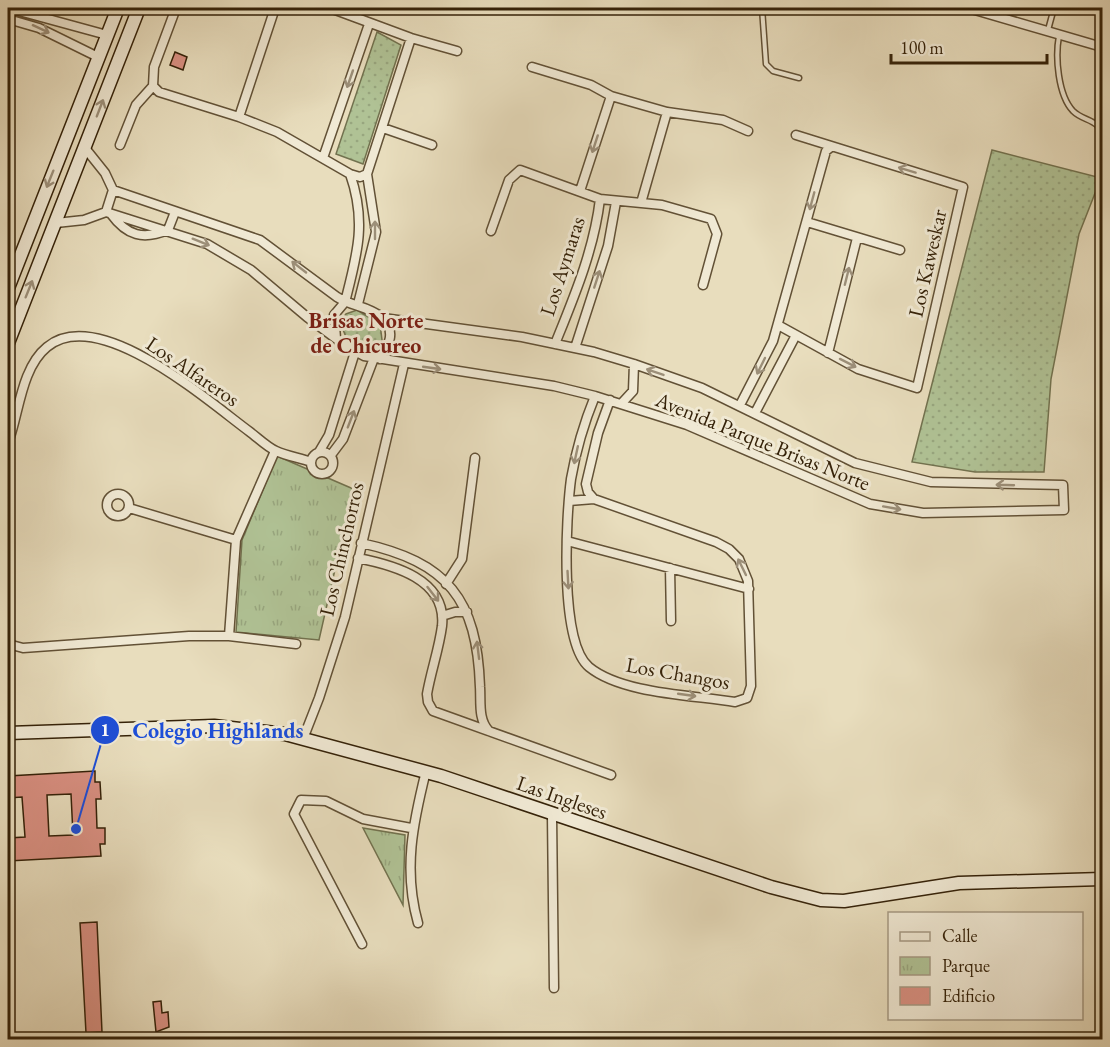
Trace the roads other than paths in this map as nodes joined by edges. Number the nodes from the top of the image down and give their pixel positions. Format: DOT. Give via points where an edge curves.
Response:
graph roads {
  1 [pos="8,8"];
  2 [pos="118,8"];
  3 [pos="140,8"];
  4 [pos="176,8"];
  5 [pos="274,8"];
  6 [pos="330,8"];
  7 [pos="762,8"];
  8 [pos="968,8"];
  9 [pos="1054,8"];
  10 [pos="8,19"];
  11 [pos="369,24"];
  12 [pos="1047,31"];
  13 [pos="1059,34"];
  14 [pos="107,35"];
  15 [pos="411,38"];
  16 [pos="1102,47"];
  17 [pos="457,51"];
  18 [pos="96,63"];
  19 [pos="532,67"];
  20 [pos="112,77"];
  21 [pos="799,78"];
  22 [pos="153,86"];
  23 [pos="611,96"];
  24 [pos="667,112"];
  25 [pos="239,117"];
  26 [pos="383,128"];
  27 [pos="748,131"];
  28 [pos="796,135"];
  29 [pos="120,145"];
  30 [pos="432,145"];
  31 [pos="831,147"];
  32 [pos="85,148"];
  33 [pos="1102,154"];
  34 [pos="323,158"];
  35 [pos="350,174"];
  36 [pos="368,174"];
  37 [pos="113,190"];
  38 [pos="580,191"];
  39 [pos="600,199"];
  40 [pos="616,202"];
  41 [pos="641,203"];
  42 [pos="175,212"];
  43 [pos="108,213"];
  44 [pos="807,222"];
  45 [pos="56,223"];
  46 [pos="168,230"];
  47 [pos="491,231"];
  48 [pos="857,238"];
  49 [pos="900,250"];
  50 [pos="703,285"];
  51 [pos="8,288"];
  52 [pos="345,302"];
  53 [pos="358,304"];
  54 [pos="21,310"];
  55 [pos="8,311"];
  56 [pos="383,318"];
  57 [pos="778,325"];
  58 [pos="796,334"];
  59 [pos="336,338"];
  60 [pos="8,344"];
  61 [pos="555,344"];
  62 [pos="575,348"];
  63 [pos="355,352"];
  64 [pos="828,353"];
  65 [pos="377,359"];
  66 [pos="404,364"];
  67 [pos="634,364"];
  68 [pos="595,396"];
  69 [pos="610,400"];
  70 [pos="621,404"];
  71 [pos="740,405"];
  72 [pos="755,413"];
  73 [pos="8,443"];
  74 [pos="275,451"];
  75 [pos="319,452"];
  76 [pos="331,455"];
  77 [pos="475,458"];
  78 [pos="311,462"];
  79 [pos="594,499"];
  80 [pos="569,501"];
  81 [pos="129,508"];
  82 [pos="236,540"];
  83 [pos="567,541"];
  84 [pos="361,543"];
  85 [pos="358,558"];
  86 [pos="670,568"];
  87 [pos="446,584"];
  88 [pos="749,589"];
  89 [pos="467,612"];
  90 [pos="442,616"];
  91 [pos="671,621"];
  92 [pos="229,636"];
  93 [pos="8,644"];
  94 [pos="296,644"];
  95 [pos="481,708"];
  96 [pos="462,722"];
  97 [pos="489,732"];
  98 [pos="8,733"];
  99 [pos="303,739"];
  100 [pos="426,771"];
  101 [pos="611,775"];
  102 [pos="552,815"];
  103 [pos="411,828"];
  104 [pos="1102,879"];
  105 [pos="418,923"];
  106 [pos="362,944"];
  107 [pos="554,988"];
  1 -- 14 [label="street"];
  2 -- 14 [label="street"];
  3 -- 20 [label="street"];
  4 -- 22 [label="street" via="154,67"];
  5 -- 25 [label="street"];
  6 -- 11 [label="street"];
  7 -- 21 [label="lane" via="766,64 773,71"];
  8 -- 12 [label="street"];
  9 -- 12 [label="lane"];
  10 -- 18 [label="street, one-way" via="39,28"];
  11 -- 15 [label="street"];
  11 -- 34 [label="street, one-way"];
  12 -- 13 [label="street"];
  13 -- 16 [label="street"];
  13 -- 33 [label="lane" via="1057,54 1066,101 1078,115 1098,126"];
  14 -- 18 [label="street"];
  15 -- 17 [label="street"];
  15 -- 26 [label="street"];
  18 -- 20 [label="street"];
  18 -- 51 [label="street, one-way"];
  19 -- 23 [label="street" via="591,85"];
  32 -- 20 [label="street, one-way"];
  22 -- 25 [label="street" via="159,92"];
  22 -- 29 [label="street" via="136,105"];
  23 -- 24 [label="street"];
  23 -- 38 [label="street, Los Aymaras, one-way"];
  24 -- 27 [label="street" via="723,120"];
  24 -- 41 [label="street"];
  25 -- 34 [label="street" via="277,132"];
  26 -- 30 [label="street"];
  26 -- 36 [label="street"];
  28 -- 31 [label="street, Los Kaweskar"];
  31 -- 44 [label="street, one-way" via="826,151"];
  64 -- 31 [label="street, Los Kaweskar, one-way" via="858,369 917,388 963,187"];
  32 -- 37 [label="street" via="105,172"];
  32 -- 45 [label="street"];
  34 -- 35 [label="street"];
  35 -- 36 [label="street"];
  35 -- 52 [label="street" via="361,227"];
  53 -- 36 [label="street, one-way" via="376,232"];
  37 -- 42 [label="street, Avenida Parque Brisas Norte"];
  37 -- 43 [label="street"];
  38 -- 39 [label="street, Los Aymaras"];
  38 -- 47 [label="street, Los Aymaras" via="520,170 509,180"];
  39 -- 40 [label="street, Los Aymaras"];
  39 -- 61 [label="street, Los Aymaras" via="587,261"];
  40 -- 41 [label="street, Los Aymaras"];
  62 -- 40 [label="street, Los Aymaras, one-way" via="608,246"];
  41 -- 50 [label="street, Los Aymaras" via="711,219 717,234"];
  42 -- 46 [label="street"];
  52 -- 42 [label="street, Avenida Parque Brisas Norte, one-way" via="260,240"];
  43 -- 45 [label="street"];
  43 -- 46 [label="street, Avenida Parque Brisas Norte"];
  43 -- 46 [label="street, Avenida Parque Brisas Norte" via="136,235 153,236"];
  44 -- 48 [label="street, Los Kaweskar"];
  44 -- 57 [label="street"];
  54 -- 45 [label="street, one-way"];
  46 -- 59 [label="street, Avenida Parque Brisas Norte, one-way" via="207,244 251,270"];
  48 -- 49 [label="street, Los Kaweskar"];
  64 -- 48 [label="street, one-way"];
  52 -- 53 [label="street, Avenida Parque Brisas Norte"];
  52 -- 59 [label="street" via="334,315"];
  53 -- 56 [label="street, Avenida Parque Brisas Norte"];
  54 -- 55 [label="street"];
  54 -- 60 [label="street"];
  56 -- 61 [label="street, Avenida Parque Brisas Norte"];
  56 -- 65 [label="street" via="390,339"];
  57 -- 58 [label="street, Los Kaweskar"];
  57 -- 71 [label="street, one-way"];
  58 -- 64 [label="street, Los Kaweskar"];
  58 -- 72 [label="street"];
  59 -- 63 [label="street, Avenida Parque Brisas Norte"];
  61 -- 62 [label="street, Avenida Parque Brisas Norte"];
  62 -- 67 [label="street, Avenida Parque Brisas Norte"];
  63 -- 65 [label="street, Avenida Parque Brisas Norte"];
  63 -- 75 [label="street" via="329,435"];
  65 -- 66 [label="street, Avenida Parque Brisas Norte"];
  76 -- 65 [label="street, one-way" via="343,439"];
  66 -- 68 [label="street, Avenida Parque Brisas Norte, one-way" via="554,386"];
  66 -- 84 [label="street, Los Chinchorros"];
  67 -- 70 [label="street" via="633,391"];
  71 -- 67 [label="street, Avenida Parque Brisas Norte, one-way"];
  68 -- 69 [label="street, Avenida Parque Brisas Norte"];
  68 -- 80 [label="street, Los Changos, one-way" via="579,443"];
  69 -- 70 [label="street, Avenida Parque Brisas Norte"];
  69 -- 79 [label="street" via="586,484"];
  70 -- 72 [label="street, Avenida Parque Brisas Norte, one-way" via="687,425 870,504 923,513 1064,510 1063,485 931,482 855,463"];
  71 -- 72 [label="street, Avenida Parque Brisas Norte"];
  73 -- 74 [label="street, Los Alfareros" via="34,362 46,347 71,337 93,338 146,358"];
  74 -- 78 [label="street, Los Alfareros"];
  74 -- 82 [label="street"];
  75 -- 76 [label="street"];
  75 -- 78 [label="street"];
  76 -- 78 [label="street" via="333,466 326,474 315,472"];
  77 -- 87 [label="street" via="462,559"];
  79 -- 80 [label="street, Los Changos"];
  88 -- 79 [label="street, Los Changos, one-way" via="743,566 723,544"];
  80 -- 83 [label="street, Los Changos"];
  81 -- 82 [label="street"];
  82 -- 92 [label="street"];
  83 -- 86 [label="street"];
  83 -- 88 [label="street, Los Changos, one-way" via="571,633 576,650 591,668 632,686 735,702 747,698 751,690"];
  84 -- 85 [label="street, Los Chinchorros"];
  84 -- 87 [label="street" via="415,561"];
  85 -- 90 [label="street, one-way" via="415,577 434,594"];
  85 -- 99 [label="street, Los Chinchorros" via="336,647"];
  86 -- 88 [label="street"];
  86 -- 91 [label="street"];
  87 -- 89 [label="street"];
  89 -- 90 [label="street"];
  95 -- 89 [label="street, one-way" via="477,640"];
  90 -- 96 [label="street" via="428,702 438,714"];
  92 -- 93 [label="street" via="23,648"];
  92 -- 94 [label="street"];
  95 -- 96 [label="street" via="476,718"];
  95 -- 97 [label="street"];
  96 -- 97 [label="street"];
  97 -- 101 [label="street"];
  98 -- 99 [label="street, Las Ingleses" via="214,726"];
  99 -- 100 [label="street, Las Ingleses"];
  100 -- 102 [label="street, Las Ingleses"];
  100 -- 103 [label="street"];
  102 -- 104 [label="street, Las Ingleses" via="771,887 834,901 959,883"];
  102 -- 107 [label="street"];
  103 -- 105 [label="street" via="410,882"];
  103 -- 106 [label="street" via="363,819 326,801 301,800 294,814"];
}
